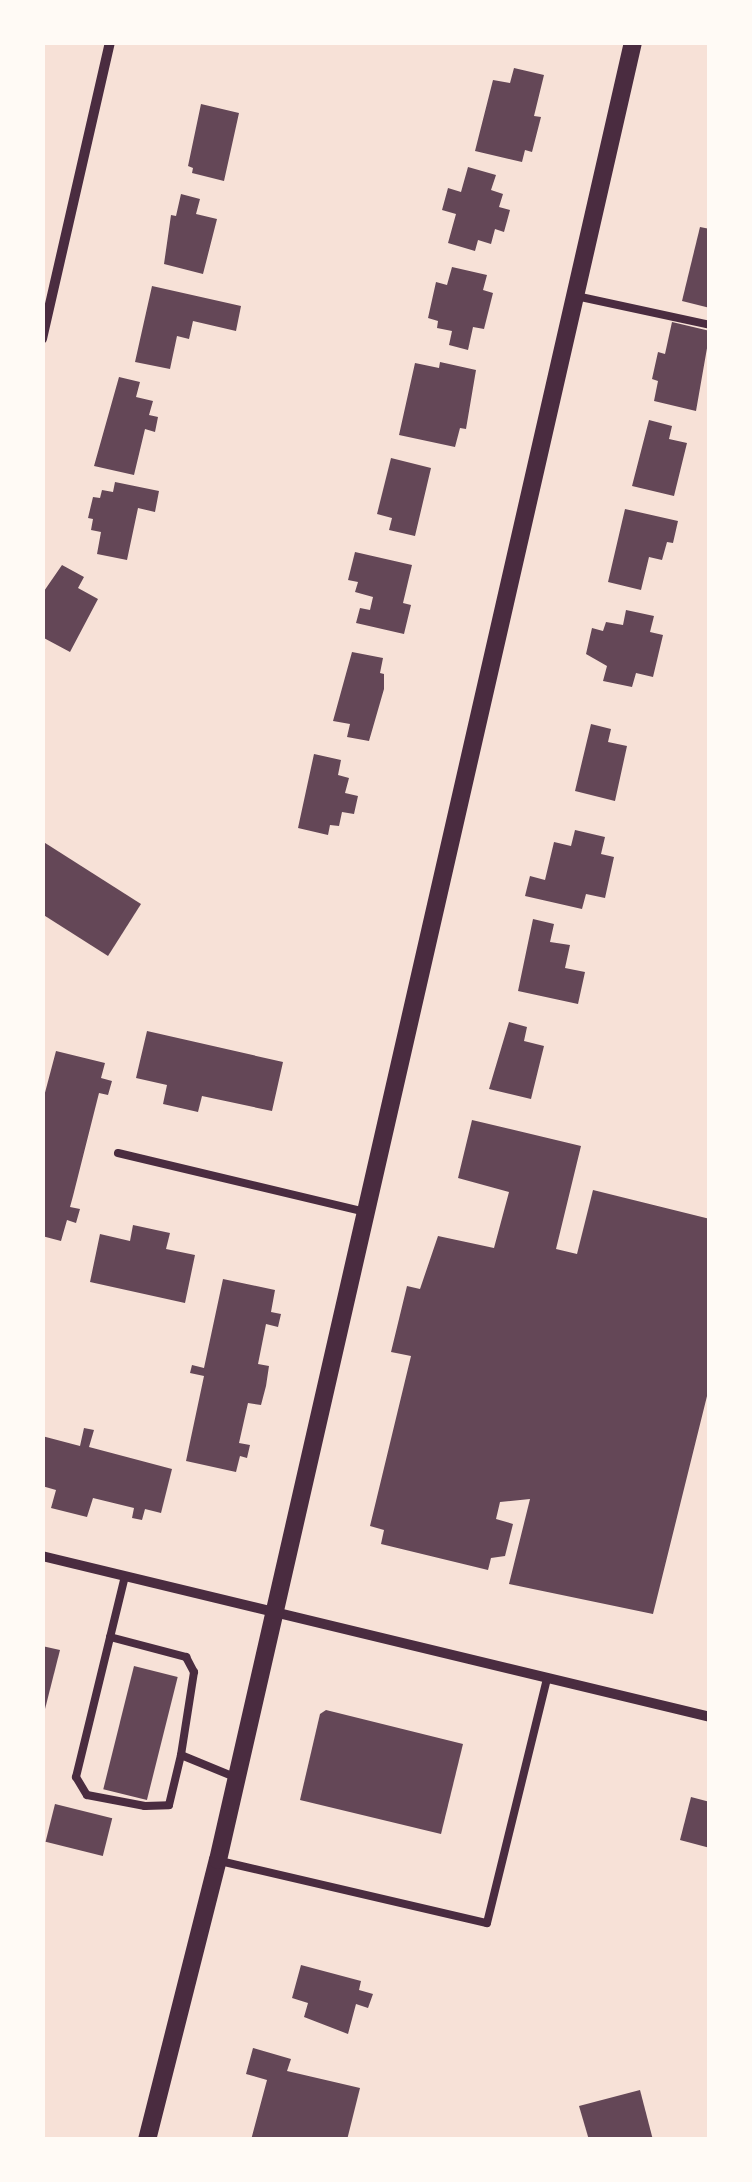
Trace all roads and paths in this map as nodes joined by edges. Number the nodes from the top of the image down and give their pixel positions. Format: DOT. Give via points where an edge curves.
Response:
graph roads {
  1 [pos="110,42"];
  2 [pos="633,42"];
  3 [pos="576,296"];
  4 [pos="710,325"];
  5 [pos="42,339"];
  6 [pos="118,1153"];
  7 [pos="368,1212"];
  8 [pos="42,1556"];
  9 [pos="126,1576"];
  10 [pos="276,1611"];
  11 [pos="110,1636"];
  12 [pos="546,1678"];
  13 [pos="710,1716"];
  14 [pos="181,1755"];
  15 [pos="237,1778"];
  16 [pos="218,1860"];
  17 [pos="147,2140"];
  1 -- 5 [label="street"];
  2 -- 3 [label="street"];
  3 -- 4 [label="lane"];
  3 -- 7 [label="street"];
  6 -- 7 [label="lane"];
  7 -- 10 [label="street"];
  8 -- 9 [label="street"];
  9 -- 10 [label="street"];
  9 -- 11 [label="lane"];
  10 -- 12 [label="street"];
  10 -- 15 [label="street"];
  11 -- 14 [label="lane" via="186,1657 194,1672"];
  11 -- 14 [label="lane" via="76,1777 87,1795 170,1805"];
  12 -- 13 [label="street"];
  12 -- 16 [label="lane" via="486,1923"];
  14 -- 15 [label="lane"];
  15 -- 16 [label="street"];
  16 -- 17 [label="street"];
}
